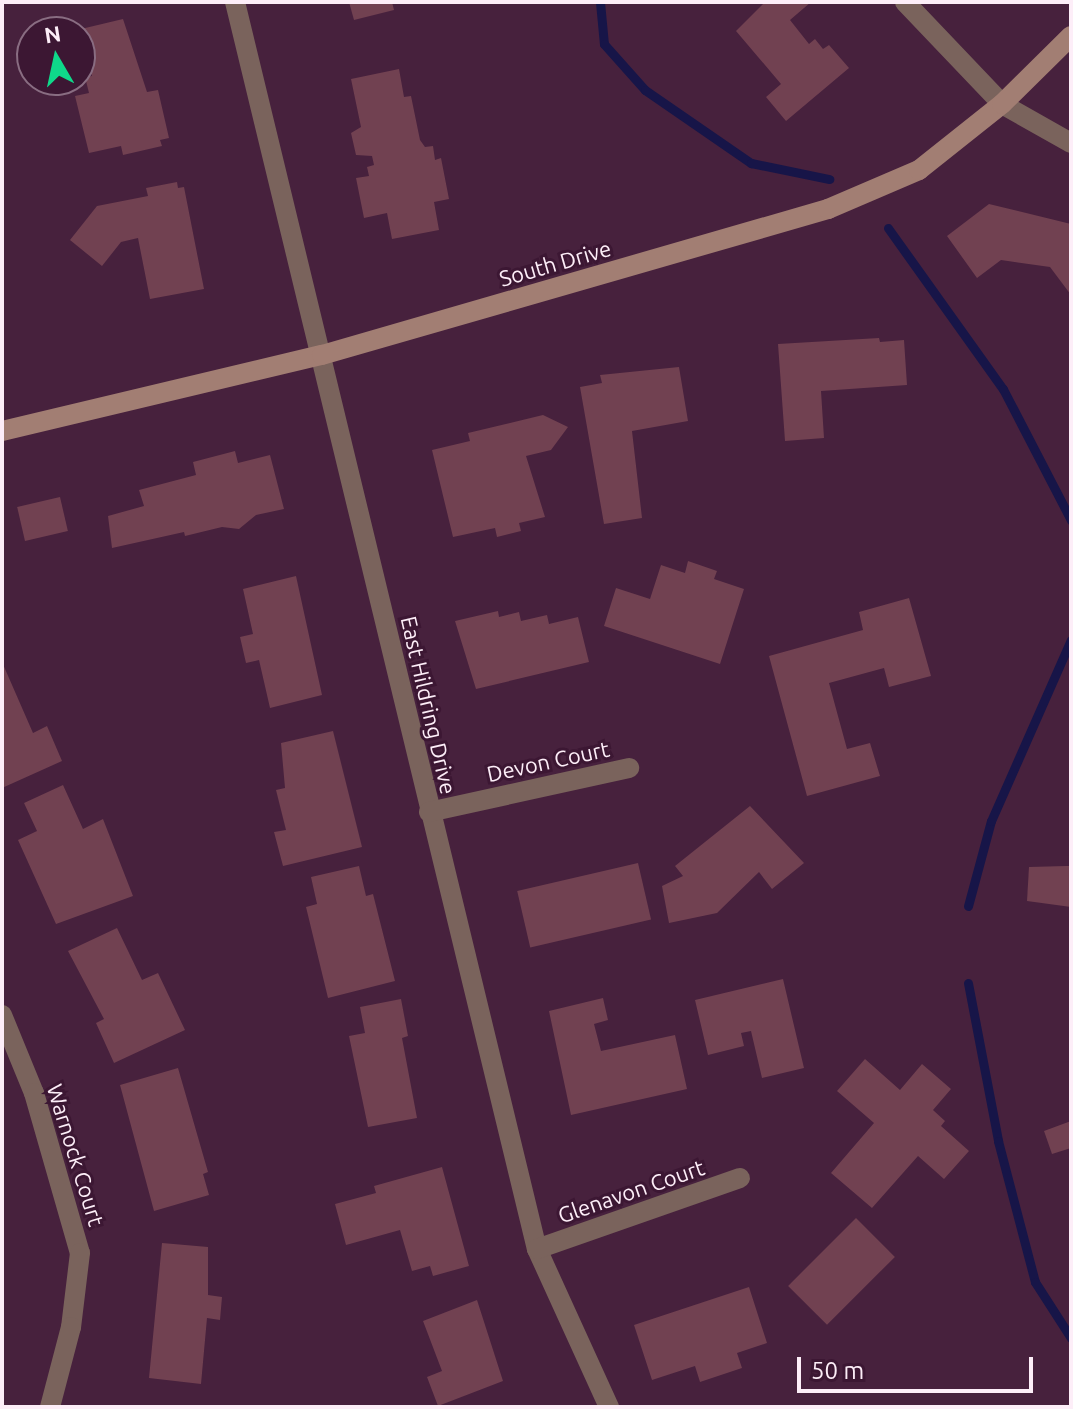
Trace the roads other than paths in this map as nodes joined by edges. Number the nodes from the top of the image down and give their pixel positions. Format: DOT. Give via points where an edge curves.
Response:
graph roads {
  1 [pos="235,2"];
  2 [pos="905,2"];
  3 [pos="1071,36"];
  4 [pos="1002,104"];
  5 [pos="1071,143"];
  6 [pos="322,355"];
  7 [pos="2,431"];
  8 [pos="629,768"];
  9 [pos="429,812"];
  10 [pos="2,1015"];
  11 [pos="740,1178"];
  12 [pos="537,1249"];
  13 [pos="50,1407"];
  14 [pos="609,1407"];
  1 -- 6 [label="street, East Hildring Drive"];
  2 -- 4 [label="street"];
  3 -- 4 [label="street, South Drive"];
  4 -- 5 [label="street"];
  4 -- 6 [label="street, South Drive" via="919,170 828,209"];
  6 -- 7 [label="street, South Drive"];
  6 -- 9 [label="street, East Hildring Drive"];
  8 -- 9 [label="street, Devon Court"];
  9 -- 12 [label="street, East Hildring Drive"];
  10 -- 13 [label="street, Warnock Court" via="34,1093 80,1253 71,1327"];
  11 -- 12 [label="street, Glenavon Court"];
  12 -- 14 [label="street, East Hildring Drive"];
}
